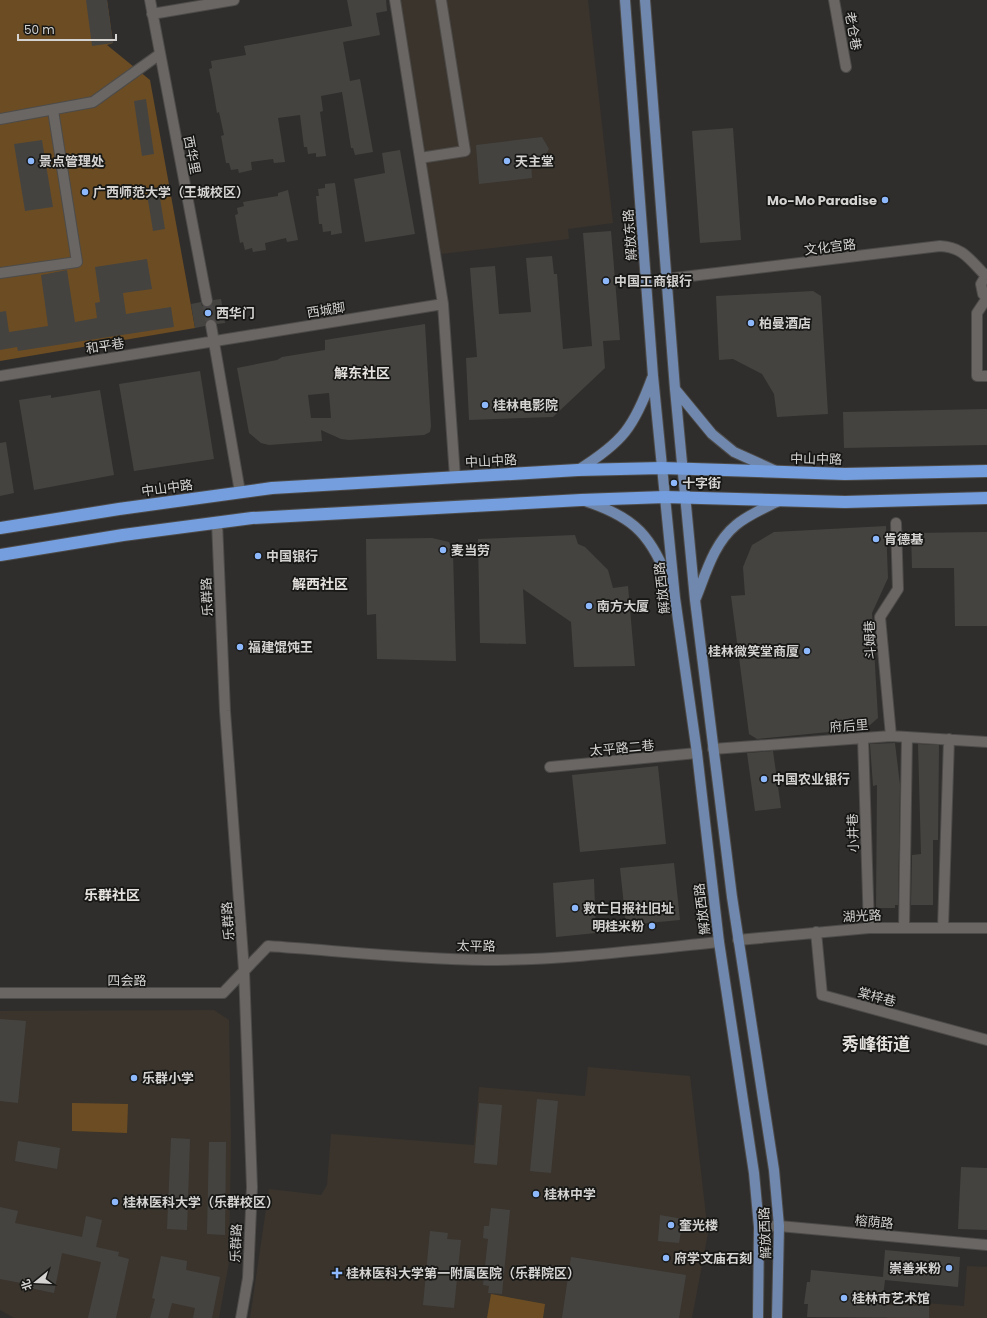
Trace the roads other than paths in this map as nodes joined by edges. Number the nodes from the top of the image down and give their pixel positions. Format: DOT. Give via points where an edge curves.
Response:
graph roads {
  1 [pos="150,0"];
  2 [pos="234,0"];
  3 [pos="395,0"];
  4 [pos="441,0"];
  5 [pos="625,0"];
  6 [pos="645,0"];
  7 [pos="834,0"];
  8 [pos="152,14"];
  9 [pos="160,54"];
  10 [pos="846,67"];
  11 [pos="53,110"];
  12 [pos="0,119"];
  13 [pos="420,158"];
  14 [pos="0,273"];
  15 [pos="986,275"];
  16 [pos="666,279"];
  17 [pos="987,298"];
  18 [pos="207,301"];
  19 [pos="442,304"];
  20 [pos="212,325"];
  21 [pos="214,341"];
  22 [pos="0,376"];
  23 [pos="653,376"];
  24 [pos="987,376"];
  25 [pos="674,389"];
  26 [pos="662,468"];
  27 [pos="682,469"];
  28 [pos="578,470"];
  29 [pos="987,471"];
  30 [pos="779,473"];
  31 [pos="455,477"];
  32 [pos="240,492"];
  33 [pos="665,497"];
  34 [pos="685,498"];
  35 [pos="987,498"];
  36 [pos="580,500"];
  37 [pos="779,501"];
  38 [pos="217,522"];
  39 [pos="896,523"];
  40 [pos="0,528"];
  41 [pos="0,555"];
  42 [pos="675,598"];
  43 [pos="695,600"];
  44 [pos="890,736"];
  45 [pos="907,736"];
  46 [pos="863,738"];
  47 [pos="949,739"];
  48 [pos="987,742"];
  49 [pos="713,749"];
  50 [pos="696,753"];
  51 [pos="550,767"];
  52 [pos="869,928"];
  53 [pos="904,928"];
  54 [pos="943,928"];
  55 [pos="987,928"];
  56 [pos="816,932"];
  57 [pos="738,940"];
  58 [pos="718,942"];
  59 [pos="244,970"];
  60 [pos="0,993"];
  61 [pos="987,1040"];
  62 [pos="779,1226"];
  63 [pos="759,1227"];
  64 [pos="987,1245"];
  65 [pos="241,1318"];
  66 [pos="758,1318"];
  67 [pos="777,1318"];
  1 -- 8 [label="street, 西华里"];
  2 -- 8 [label="street"];
  3 -- 13 [label="street"];
  4 -- 13 [label="street" via="465,152"];
  5 -- 23 [label="main road, 解放东路"];
  6 -- 16 [label="main road"];
  7 -- 10 [label="street, 老仓巷"];
  8 -- 9 [label="street, 西华里"];
  9 -- 11 [label="street" via="93,102"];
  9 -- 18 [label="street, 西华里"];
  11 -- 12 [label="street"];
  11 -- 14 [label="street" via="77,262"];
  13 -- 19 [label="street"];
  15 -- 16 [label="street, 文化宫路" via="961,250 951,246 940,246"];
  15 -- 17 [label="street" via="982,280 981,289"];
  16 -- 25 [label="main road"];
  17 -- 24 [label="street" via="977,313 977,376"];
  19 -- 21 [label="street, 西城脚"];
  19 -- 31 [label="street"];
  20 -- 21 [label="street"];
  21 -- 22 [label="street, 和平巷"];
  21 -- 32 [label="street"];
  23 -- 26 [label="main road, 解放东路"];
  23 -- 28 [label="main road" via="644,400 618,442"];
  25 -- 27 [label="main road, 解放西路"];
  25 -- 30 [label="main road" via="712,434 734,452"];
  26 -- 27 [label="highway, 中山中路"];
  26 -- 28 [label="highway, 中山中路"];
  26 -- 33 [label="main road, 解放西路"];
  27 -- 30 [label="highway, 中山中路"];
  27 -- 34 [label="main road, 解放西路"];
  28 -- 31 [label="highway, 中山中路"];
  29 -- 30 [label="highway, 中山中路"];
  31 -- 32 [label="highway, 中山中路"];
  32 -- 40 [label="highway, 中山中路"];
  33 -- 34 [label="highway"];
  33 -- 36 [label="highway"];
  33 -- 42 [label="main road, 解放西路"];
  34 -- 37 [label="highway"];
  34 -- 43 [label="main road, 解放西路"];
  35 -- 37 [label="highway"];
  36 -- 38 [label="highway"];
  36 -- 42 [label="main road" via="621,515 639,529 663,567"];
  37 -- 43 [label="main road" via="736,525 722,540 709,564"];
  38 -- 41 [label="highway"];
  38 -- 59 [label="street, 乐群路" via="226,710"];
  39 -- 44 [label="street, 斗姆巷" via="898,589 880,617"];
  42 -- 50 [label="main road, 解放西路"];
  43 -- 49 [label="main road, 解放西路"];
  44 -- 45 [label="street, 府后里"];
  44 -- 46 [label="street, 府后里"];
  45 -- 47 [label="street, 府后里"];
  45 -- 53 [label="street"];
  46 -- 49 [label="street, 府后里"];
  46 -- 52 [label="street, 小井巷"];
  47 -- 48 [label="street, 府后里"];
  47 -- 54 [label="street"];
  49 -- 57 [label="main road, 解放西路"];
  50 -- 51 [label="street, 太平路二巷"];
  50 -- 58 [label="main road, 解放西路"];
  52 -- 53 [label="street, 湖光路"];
  52 -- 56 [label="street, 湖光路"];
  53 -- 54 [label="street, 湖光路"];
  54 -- 55 [label="street, 湖光路"];
  56 -- 57 [label="street, 湖光路"];
  56 -- 61 [label="street, 棠梓巷" via="822,995"];
  57 -- 62 [label="main road, 解放西路" via="774,1170"];
  58 -- 59 [label="street, 太平路" via="486,960 268,946"];
  58 -- 63 [label="main road, 解放西路" via="754,1173"];
  59 -- 60 [label="street, 四会路" via="223,992"];
  59 -- 65 [label="street, 乐群路" via="252,1187 248,1278"];
  62 -- 63 [label="street, 榕荫路"];
  62 -- 64 [label="street, 榕荫路"];
  62 -- 67 [label="main road, 解放西路"];
  63 -- 66 [label="main road, 解放西路"];
}
